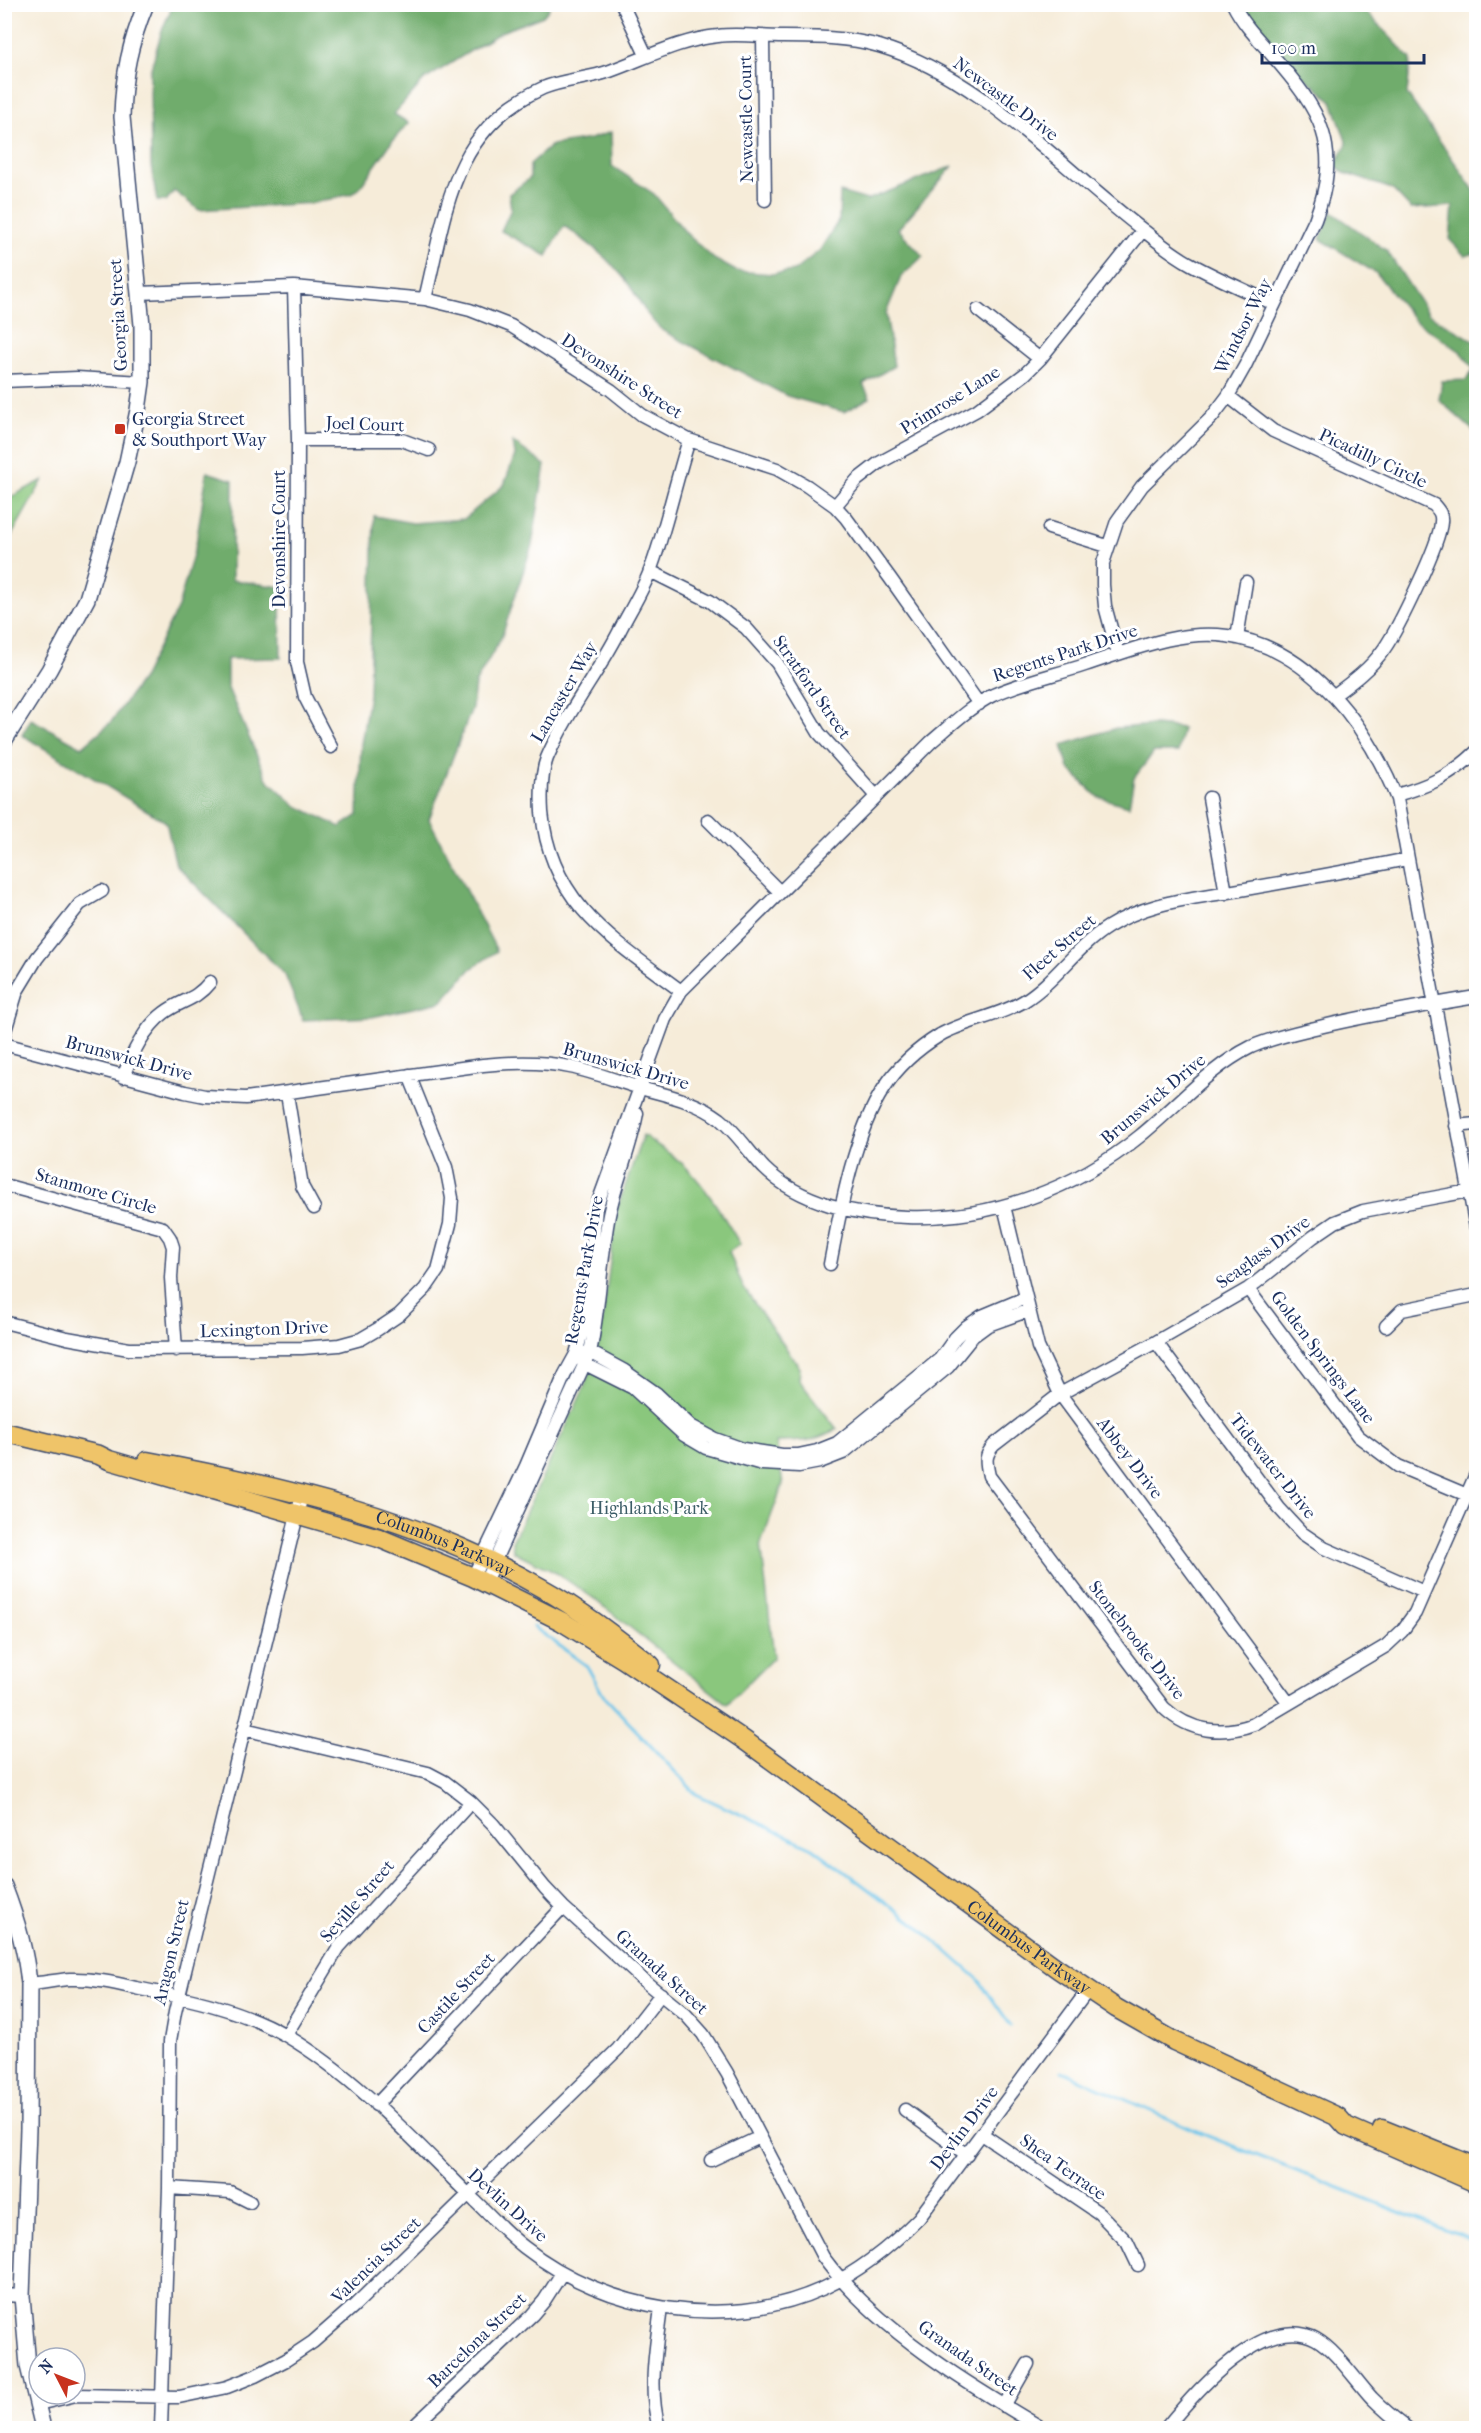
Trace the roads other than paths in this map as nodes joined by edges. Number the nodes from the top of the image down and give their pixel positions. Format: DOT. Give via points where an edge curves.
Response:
graph roads {
  1 [pos="146,4"];
  2 [pos="622,4"];
  3 [pos="1233,4"];
  4 [pos="763,36"];
  5 [pos="646,55"];
  6 [pos="765,200"];
  7 [pos="1143,230"];
  8 [pos="294,287"];
  9 [pos="139,293"];
  10 [pos="425,299"];
  11 [pos="1274,304"];
  12 [pos="978,310"];
  13 [pos="1040,359"];
  14 [pos="4,381"];
  15 [pos="142,382"];
  16 [pos="1228,396"];
  17 [pos="298,440"];
  18 [pos="689,440"];
  19 [pos="429,450"];
  20 [pos="835,506"];
  21 [pos="1048,528"];
  22 [pos="1107,546"];
  23 [pos="650,571"];
  24 [pos="1246,582"];
  25 [pos="1237,638"];
  26 [pos="1118,654"];
  27 [pos="1333,696"];
  28 [pos="979,704"];
  29 [pos="4,741"];
  30 [pos="331,747"];
  31 [pos="1476,752"];
  32 [pos="1396,795"];
  33 [pos="876,796"];
  34 [pos="1209,798"];
  35 [pos="708,820"];
  36 [pos="1407,859"];
  37 [pos="102,891"];
  38 [pos="779,891"];
  39 [pos="1226,892"];
  40 [pos="210,982"];
  41 [pos="681,991"];
  42 [pos="1476,997"];
  43 [pos="1434,1004"];
  44 [pos="4,1034"];
  45 [pos="4,1044"];
  46 [pos="409,1075"];
  47 [pos="123,1077"];
  48 [pos="641,1088"];
  49 [pos="286,1094"];
  50 [pos="1476,1124"];
  51 [pos="1456,1126"];
  52 [pos="4,1185"];
  53 [pos="1469,1191"];
  54 [pos="1004,1206"];
  55 [pos="314,1208"];
  56 [pos="841,1208"];
  57 [pos="1476,1228"];
  58 [pos="830,1264"];
  59 [pos="1248,1289"];
  60 [pos="1476,1295"];
  61 [pos="1026,1304"];
  62 [pos="4,1322"];
  63 [pos="1386,1326"];
  64 [pos="1156,1342"];
  65 [pos="176,1350"];
  66 [pos="590,1352"];
  67 [pos="580,1359"];
  68 [pos="1060,1394"];
  69 [pos="4,1432"];
  70 [pos="99,1455"];
  71 [pos="1476,1474"];
  72 [pos="302,1495"];
  73 [pos="1467,1495"];
  74 [pos="297,1513"];
  75 [pos="488,1561"];
  76 [pos="479,1579"];
  77 [pos="1424,1592"];
  78 [pos="1288,1702"];
  79 [pos="244,1728"];
  80 [pos="744,1740"];
  81 [pos="471,1802"];
  82 [pos="4,1886"];
  83 [pos="563,1906"];
  84 [pos="29,1984"];
  85 [pos="1088,1990"];
  86 [pos="661,1994"];
  87 [pos="179,1996"];
  88 [pos="286,2036"];
  89 [pos="376,2105"];
  90 [pos="905,2110"];
  91 [pos="1338,2117"];
  92 [pos="982,2134"];
  93 [pos="760,2138"];
  94 [pos="967,2155"];
  95 [pos="711,2160"];
  96 [pos="1476,2167"];
  97 [pos="1476,2183"];
  98 [pos="169,2188"];
  99 [pos="469,2195"];
  100 [pos="250,2202"];
  101 [pos="1138,2265"];
  102 [pos="562,2273"];
  103 [pos="839,2279"];
  104 [pos="4,2295"];
  105 [pos="22,2296"];
  106 [pos="661,2308"];
  107 [pos="27,2354"];
  108 [pos="1028,2364"];
  109 [pos="87,2396"];
  110 [pos="161,2397"];
  111 [pos="38,2406"];
  112 [pos="1004,2406"];
  113 [pos="43,2428"];
  114 [pos="161,2428"];
  115 [pos="412,2428"];
  116 [pos="659,2428"];
  117 [pos="1042,2428"];
  118 [pos="1166,2428"];
  119 [pos="1407,2428"];
  1 -- 9 [label="street, Georgia Street" via="127,59 122,117"];
  2 -- 5 [label="street"];
  3 -- 11 [label="street, Windsor Way" via="1312,104 1328,157 1322,200"];
  4 -- 5 [label="street, Newcastle Drive" via="718,36"];
  4 -- 6 [label="street, Newcastle Court"];
  4 -- 7 [label="street, Newcastle Drive" via="824,37 878,45 932,67 994,108"];
  5 -- 10 [label="street, Newcastle Drive" via="609,72 546,87 492,122 455,177"];
  7 -- 11 [label="street, Newcastle Drive" via="1190,264"];
  7 -- 13 [label="street, Primrose Lane"];
  8 -- 9 [label="street, Devonshire Street"];
  8 -- 10 [label="street, Devonshire Street"];
  8 -- 17 [label="street, Devonshire Court"];
  9 -- 15 [label="street, Georgia Street"];
  10 -- 18 [label="street, Devonshire Street" via="511,326 611,390 642,415"];
  11 -- 16 [label="street, Windsor Way"];
  12 -- 13 [label="street"];
  13 -- 20 [label="street, Primrose Lane" via="976,410 879,463 857,480"];
  14 -- 15 [label="street" via="77,378"];
  15 -- 29 [label="street, Georgia Street" via="127,462 87,599"];
  16 -- 22 [label="street, Windsor Way" via="1142,486 1117,521"];
  16 -- 27 [label="street, Picadilly Circle" via="1273,431 1434,506 1441,514 1442,524 1430,555 1396,628 1373,663"];
  17 -- 19 [label="street, Joel Court" via="402,440"];
  17 -- 30 [label="street, Devonshire Court" via="297,662 305,697"];
  18 -- 20 [label="street, Devonshire Street" via="777,469"];
  18 -- 23 [label="street, Lancaster Way"];
  20 -- 28 [label="street, Devonshire Street"];
  21 -- 22 [label="street"];
  22 -- 26 [label="street, Windsor Way" via="1102,585"];
  23 -- 33 [label="street, Stratford Street" via="710,601 746,628 777,663 819,733"];
  23 -- 41 [label="street, Lancaster Way" via="608,654 546,760 542,778 544,836 569,895 601,928"];
  24 -- 25 [label="street"];
  25 -- 26 [label="street, Regents Park Drive" via="1178,638"];
  25 -- 27 [label="street, Regents Park Drive" via="1275,651"];
  26 -- 28 [label="street, Regents Park Drive" via="994,695"];
  27 -- 32 [label="street, Regents Park Drive" via="1366,737"];
  28 -- 33 [label="street, Regents Park Drive" via="932,741"];
  31 -- 32 [label="street" via="1460,767 1426,787"];
  32 -- 36 [label="street, Regents Park Drive"];
  33 -- 38 [label="street, Regents Park Drive"];
  34 -- 39 [label="street"];
  35 -- 38 [label="street"];
  36 -- 39 [label="street, Fleet Street"];
  36 -- 43 [label="street, Regents Park Drive"];
  37 -- 44 [label="street" via="80,904 37,958 17,991"];
  38 -- 41 [label="street, Regents Park Drive"];
  39 -- 56 [label="street, Fleet Street" via="1169,901 1107,927 1022,1002 966,1023 919,1050 885,1086 872,1108"];
  40 -- 47 [label="street" via="201,994 164,1012 154,1022"];
  41 -- 48 [label="street, Regents Park Drive" via="665,1020"];
  42 -- 43 [label="street, Brunswick Drive"];
  43 -- 51 [label="street, Regents Park Drive"];
  43 -- 54 [label="street, Brunswick Drive" via="1343,1022 1254,1046 1222,1064 1109,1160 1070,1182"];
  45 -- 47 [label="street, Brunswick Drive"];
  46 -- 48 [label="street, Brunswick Drive" via="516,1062 543,1063 571,1067"];
  46 -- 49 [label="street, Brunswick Drive"];
  46 -- 65 [label="street, Lexington Drive" via="439,1147 452,1197 445,1249 438,1270 425,1289 378,1329 339,1345"];
  47 -- 49 [label="street, Brunswick Drive" via="205,1096 246,1098"];
  48 -- 56 [label="street, Brunswick Drive" via="671,1095 704,1110 719,1119 778,1180"];
  48 -- 66 [label="street, Regents Park Drive" via="634,1131 609,1213"];
  48 -- 67 [label="street, Regents Park Drive" via="596,1208"];
  49 -- 55 [label="street" via="302,1186"];
  50 -- 51 [label="street"];
  51 -- 53 [label="street, Regents Park Drive"];
  52 -- 65 [label="street, Stanmore Circle" via="163,1228 173,1247"];
  53 -- 57 [label="street, Regents Park Drive"];
  53 -- 59 [label="street, Seaglass Drive" via="1364,1211 1335,1222"];
  54 -- 56 [label="street, Brunswick Drive" via="942,1216 906,1217"];
  54 -- 61 [label="street, Abbey Drive"];
  56 -- 58 [label="street, Fleet Street"];
  59 -- 64 [label="street, Seaglass Drive"];
  59 -- 73 [label="street, Golden Springs Lane" via="1358,1436 1398,1466"];
  60 -- 63 [label="street" via="1402,1310"];
  61 -- 66 [label="street" via="982,1316 955,1338 940,1359 837,1443 798,1455 764,1454 714,1439 690,1426 640,1380"];
  61 -- 67 [label="street" via="973,1336 948,1367 843,1453 799,1466 762,1464 706,1448 678,1430 633,1388"];
  61 -- 68 [label="street, Abbey Drive" via="1038,1347"];
  62 -- 65 [label="street, Lexington Drive" via="129,1349"];
  64 -- 68 [label="street, Seaglass Drive"];
  64 -- 77 [label="street, Tidewater Drive" via="1279,1508 1302,1533 1324,1548"];
  66 -- 67 [label="street"];
  67 -- 75 [label="street, Regents Park Drive"];
  68 -- 78 [label="street, Abbey Drive"];
  68 -- 78 [label="street, Stonebrooke Drive" via="988,1451 985,1460 989,1476 1172,1715 1195,1727 1225,1731 1254,1724"];
  69 -- 70 [label="main road, Columbus Parkway"];
  70 -- 72 [label="main road, Columbus Parkway" via="149,1461"];
  70 -- 74 [label="main road, Columbus Parkway"];
  71 -- 73 [label="street, Stonebrooke Drive"];
  72 -- 74 [label="street, Aragon Street"];
  72 -- 75 [label="main road, Columbus Parkway" via="437,1538"];
  73 -- 77 [label="street, Stonebrooke Drive"];
  74 -- 76 [label="main road, Columbus Parkway" via="380,1538"];
  74 -- 79 [label="street, Aragon Street"];
  75 -- 76 [label="street, Regents Park Drive"];
  75 -- 80 [label="main road, Columbus Parkway" via="539,1586 593,1620"];
  76 -- 80 [label="main road, Columbus Parkway" via="614,1653"];
  77 -- 78 [label="street, Stonebrooke Drive" via="1415,1613 1386,1646"];
  79 -- 81 [label="street, Granada Street" via="428,1773"];
  79 -- 87 [label="street, Aragon Street"];
  80 -- 85 [label="main road, Columbus Parkway"];
  81 -- 83 [label="street, Granada Street"];
  81 -- 88 [label="street, Seville Street" via="339,1947"];
  82 -- 84 [label="street" via="28,1966"];
  83 -- 86 [label="street, Granada Street"];
  83 -- 89 [label="street, Castile Street"];
  84 -- 87 [label="street, Devlin Drive" via="71,1979 99,1981"];
  84 -- 105 [label="street"];
  85 -- 91 [label="main road, Columbus Parkway" via="1174,2041"];
  85 -- 92 [label="street, Devlin Drive"];
  86 -- 93 [label="street, Granada Street" via="703,2034"];
  86 -- 99 [label="street, Valencia Street" via="618,2049"];
  87 -- 88 [label="street, Devlin Drive" via="229,2010"];
  87 -- 98 [label="street, Aragon Street" via="170,2041"];
  88 -- 89 [label="street, Devlin Drive" via="346,2078"];
  89 -- 99 [label="street, Devlin Drive"];
  90 -- 94 [label="street"];
  91 -- 96 [label="main road, Columbus Parkway" via="1349,2115"];
  91 -- 97 [label="main road, Columbus Parkway" via="1346,2126"];
  92 -- 94 [label="street, Devlin Drive"];
  92 -- 101 [label="street, Shea Terrace" via="1099,2213 1127,2242"];
  93 -- 95 [label="street"];
  93 -- 103 [label="street, Granada Street" via="823,2257"];
  94 -- 103 [label="street, Devlin Drive" via="897,2240"];
  98 -- 100 [label="street" via="230,2192"];
  98 -- 110 [label="street, Aragon Street"];
  99 -- 102 [label="street, Devlin Drive" via="522,2246"];
  99 -- 110 [label="street, Valencia Street" via="313,2343 265,2371 227,2387"];
  102 -- 106 [label="street, Devlin Drive" via="612,2294"];
  102 -- 115 [label="street, Barcelona Street" via="532,2315"];
  103 -- 106 [label="street, Devlin Drive" via="799,2297 764,2306 718,2312"];
  103 -- 112 [label="street, Granada Street" via="867,2307 942,2365"];
  104 -- 105 [label="street"];
  105 -- 107 [label="street"];
  106 -- 116 [label="street" via="653,2365 653,2408"];
  108 -- 112 [label="street"];
  109 -- 110 [label="street, Valencia Street"];
  110 -- 114 [label="street, Aragon Street"];
  111 -- 113 [label="street"];
  112 -- 117 [label="street, Granada Street"];
  118 -- 119 [label="street" via="1247,2348 1282,2332 1314,2338 1325,2346 1374,2400"];
}
